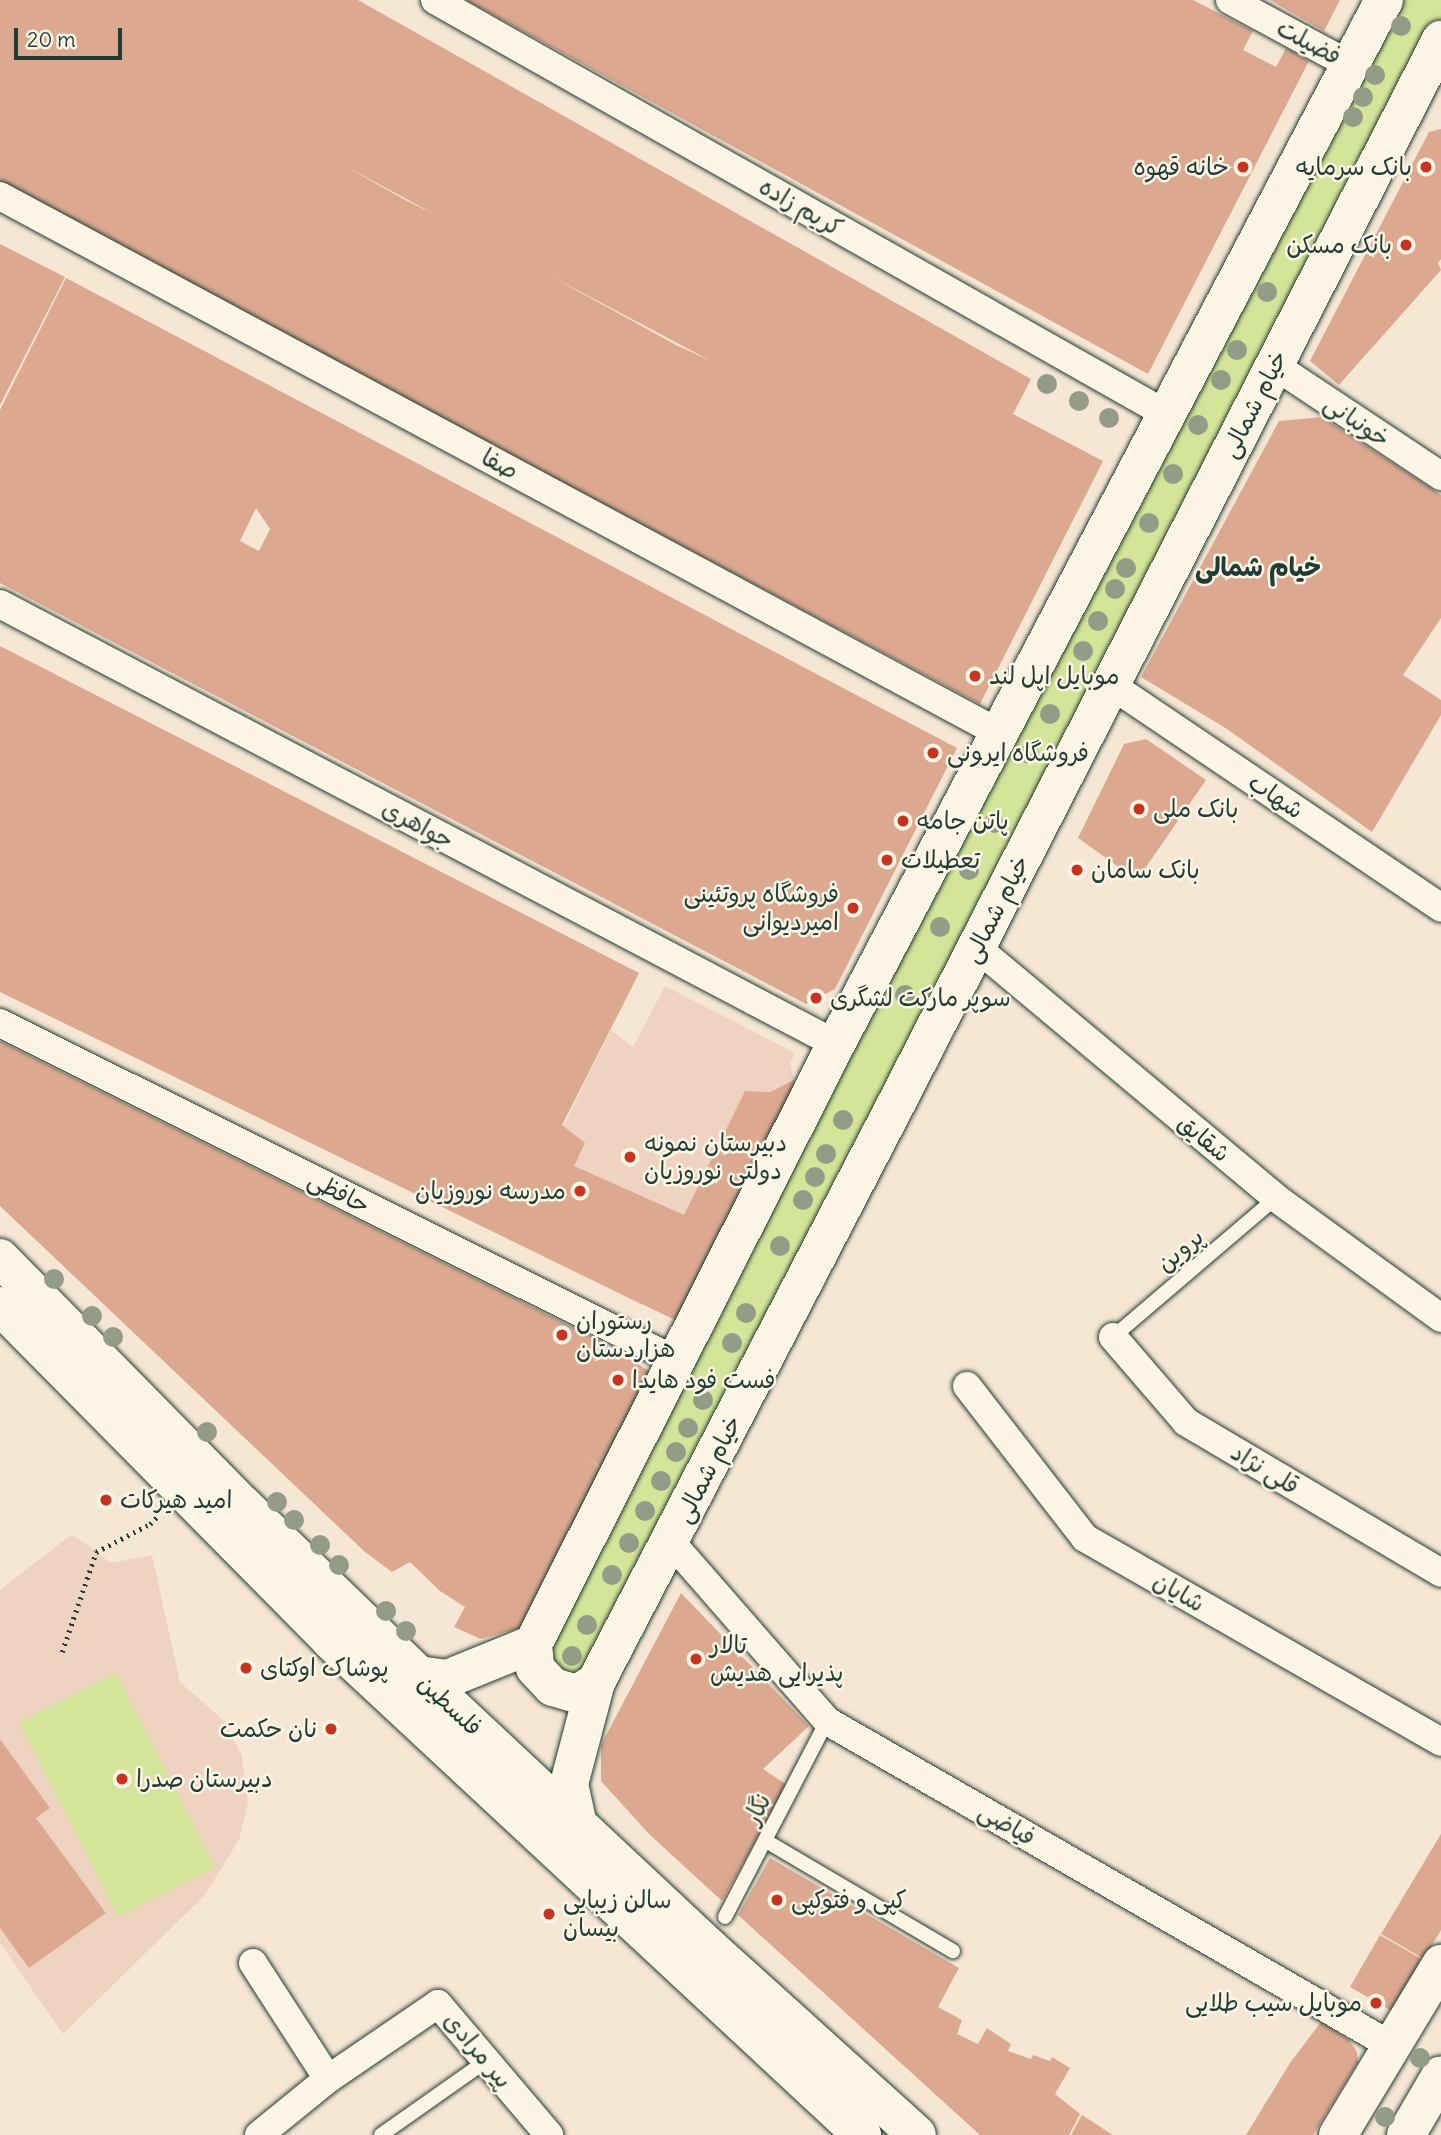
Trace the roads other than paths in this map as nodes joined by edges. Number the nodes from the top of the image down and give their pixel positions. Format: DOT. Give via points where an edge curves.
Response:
graph roads {
  1 [pos="435,0"];
  2 [pos="1230,0"];
  3 [pos="1384,0"];
  4 [pos="1441,40"];
  5 [pos="1350,65"];
  6 [pos="1432,80"];
  7 [pos="0,196"];
  8 [pos="1273,365"];
  9 [pos="1166,415"];
  10 [pos="1441,476"];
  11 [pos="0,604"];
  12 [pos="1111,685"];
  13 [pos="999,733"];
  14 [pos="1441,908"];
  15 [pos="976,947"];
  16 [pos="0,1023"];
  17 [pos="836,1044"];
  18 [pos="1276,1199"];
  19 [pos="0,1258"];
  20 [pos="0,1307"];
  21 [pos="1441,1318"];
  22 [pos="1113,1337"];
  23 [pos="677,1361"];
  24 [pos="967,1385"];
  25 [pos="671,1542"];
  26 [pos="1441,1573"];
  27 [pos="533,1644"];
  28 [pos="418,1675"];
  29 [pos="596,1682"];
  30 [pos="827,1721"];
  31 [pos="1441,1742"];
  32 [pos="578,1825"];
  33 [pos="766,1841"];
  34 [pos="725,1917"];
  35 [pos="953,1951"];
  36 [pos="253,1963"];
  37 [pos="1441,1964"];
  38 [pos="1392,2046"];
  39 [pos="486,2061"];
  40 [pos="1441,2076"];
  41 [pos="328,2079"];
  42 [pos="259,2135"];
  43 [pos="382,2135"];
  44 [pos="549,2135"];
  45 [pos="862,2135"];
  46 [pos="917,2135"];
  47 [pos="1338,2135"];
  48 [pos="1406,2135"];
  1 -- 9 [label="street, کریم زاده"];
  2 -- 5 [label="street, فضیلت"];
  3 -- 5 [label="main road"];
  4 -- 6 [label="main road, خیام شمالی"];
  5 -- 9 [label="main road"];
  6 -- 8 [label="main road, خیام شمالی"];
  7 -- 13 [label="street, صفا"];
  8 -- 10 [label="street, خونبانی"];
  8 -- 12 [label="main road, خیام شمالی"];
  9 -- 13 [label="main road"];
  11 -- 17 [label="street, جواهری"];
  12 -- 14 [label="street, شهاب"];
  12 -- 15 [label="main road, خیام شمالی"];
  13 -- 17 [label="main road"];
  15 -- 18 [label="street, شقایق"];
  15 -- 25 [label="main road, خیام شمالی"];
  16 -- 23 [label="street, حافظی"];
  17 -- 23 [label="main road"];
  18 -- 21 [label="street, شقایق"];
  18 -- 22 [label="lane, پروین"];
  19 -- 28 [label="main road, فلسطین"];
  20 -- 45 [label="main road, فلسطین" via="330,1640"];
  22 -- 26 [label="street, قلی نژاد" via="1186,1422"];
  23 -- 27 [label="main road"];
  24 -- 31 [label="street, شایان" via="1085,1538"];
  25 -- 29 [label="main road, خیام شمالی"];
  25 -- 30 [label="street, فیاضی"];
  27 -- 28 [label="main road" via="447,1679"];
  27 -- 29 [label="main road" via="536,1668 553,1687 577,1695"];
  28 -- 32 [label="main road, فلسطین"];
  29 -- 32 [label="main road, خیام شمالی" via="569,1784"];
  30 -- 33 [label="lane, نگار"];
  30 -- 38 [label="street, فیاضی"];
  32 -- 46 [label="main road, فلسطین"];
  33 -- 34 [label="lane, نگار"];
  33 -- 35 [label="lane"];
  36 -- 41 [label="street"];
  37 -- 38 [label="main road"];
  38 -- 47 [label="main road"];
  39 -- 41 [label="street, پیر مرادی" via="438,2004"];
  39 -- 43 [label="lane"];
  39 -- 44 [label="street, پیر مرادی"];
  40 -- 48 [label="main road"];
  41 -- 42 [label="street"];
}
